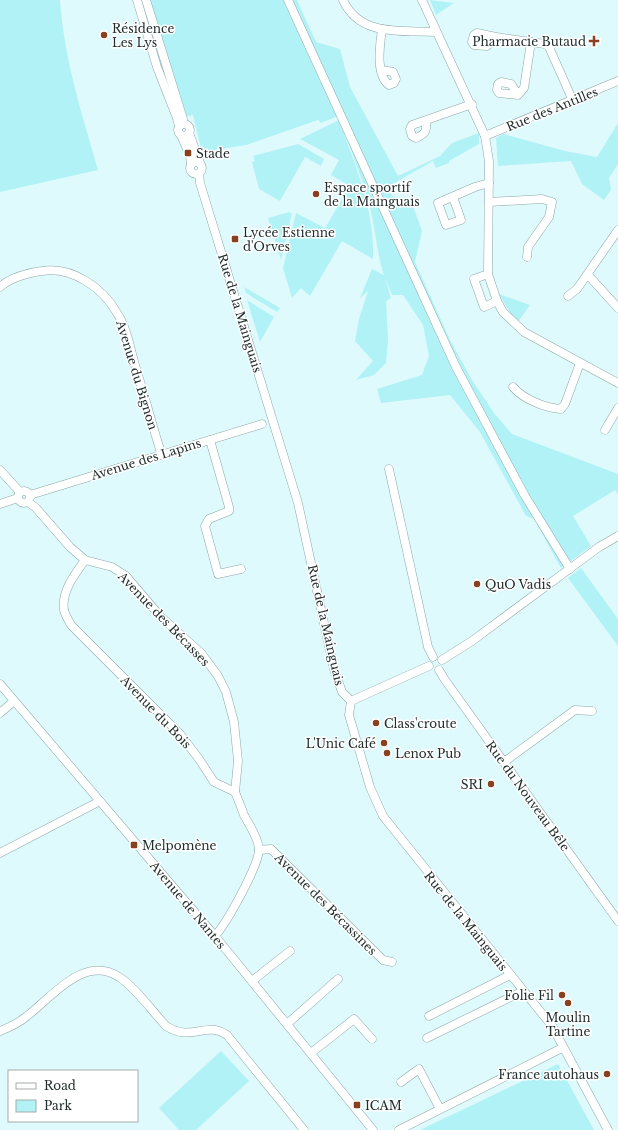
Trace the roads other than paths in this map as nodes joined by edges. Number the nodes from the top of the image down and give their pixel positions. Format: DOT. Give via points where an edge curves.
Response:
graph roads {
  1 [pos="137,0"];
  2 [pos="146,0"];
  3 [pos="288,0"];
  4 [pos="343,0"];
  5 [pos="422,0"];
  6 [pos="382,29"];
  7 [pos="436,32"];
  8 [pos="496,37"];
  9 [pos="530,42"];
  10 [pos="382,70"];
  11 [pos="618,81"];
  12 [pos="518,95"];
  13 [pos="573,101"];
  14 [pos="472,104"];
  15 [pos="426,121"];
  16 [pos="181,125"];
  17 [pos="485,136"];
  18 [pos="489,183"];
  19 [pos="453,197"];
  20 [pos="489,202"];
  21 [pos="618,230"];
  22 [pos="527,258"];
  23 [pos="488,274"];
  24 [pos="588,275"];
  25 [pos="0,287"];
  26 [pos="568,296"];
  27 [pos="497,301"];
  28 [pos="618,307"];
  29 [pos="580,363"];
  30 [pos="618,383"];
  31 [pos="513,388"];
  32 [pos="618,408"];
  33 [pos="262,424"];
  34 [pos="606,430"];
  35 [pos="210,440"];
  36 [pos="161,453"];
  37 [pos="389,469"];
  38 [pos="0,470"];
  39 [pos="19,495"];
  40 [pos="29,498"];
  41 [pos="0,504"];
  42 [pos="618,536"];
  43 [pos="85,560"];
  44 [pos="241,569"];
  45 [pos="570,569"];
  46 [pos="433,657"];
  47 [pos="442,660"];
  48 [pos="429,666"];
  49 [pos="439,670"];
  50 [pos="0,684"];
  51 [pos="14,701"];
  52 [pos="351,701"];
  53 [pos="592,711"];
  54 [pos="0,713"];
  55 [pos="504,762"];
  56 [pos="236,792"];
  57 [pos="100,801"];
  58 [pos="259,850"];
  59 [pos="0,853"];
  60 [pos="618,921"];
  61 [pos="215,936"];
  62 [pos="290,951"];
  63 [pos="392,962"];
  64 [pos="510,975"];
  65 [pos="338,979"];
  66 [pos="252,981"];
  67 [pos="524,991"];
  68 [pos="429,1016"];
  69 [pos="287,1024"];
  70 [pos="0,1031"];
  71 [pos="426,1038"];
  72 [pos="372,1039"];
  73 [pos="562,1048"];
  74 [pos="311,1053"];
  75 [pos="402,1082"];
  76 [pos="440,1109"];
  77 [pos="304,1130"];
  78 [pos="373,1130"];
  79 [pos="399,1130"];
  80 [pos="608,1130"];
  1 -- 16 [label="street" via="157,67"];
  2 -- 16 [label="street"];
  3 -- 45 [label="street" via="456,367 525,496"];
  4 -- 6 [label="street" via="348,11 363,24"];
  5 -- 7 [label="street"];
  6 -- 7 [label="street"];
  6 -- 10 [label="street" via="379,60"];
  7 -- 14 [label="street"];
  8 -- 9 [label="street"];
  9 -- 12 [label="street" via="524,88"];
  9 -- 13 [label="street" via="549,47"];
  11 -- 13 [label="street, Rue des Antilles"];
  13 -- 17 [label="street, Rue des Antilles"];
  14 -- 15 [label="street"];
  14 -- 17 [label="street"];
  16 -- 52 [label="street, Rue de la Mainguais" via="178,131 185,134 190,156 196,164 192,171 199,173 298,503 338,680 342,692"];
  17 -- 18 [label="street"];
  18 -- 19 [label="street"];
  18 -- 20 [label="street"];
  20 -- 22 [label="street" via="542,198 552,202 549,218 528,247"];
  20 -- 23 [label="street"];
  21 -- 24 [label="street"];
  23 -- 27 [label="street"];
  23 -- 27 [label="street" via="474,279 484,307"];
  24 -- 26 [label="street"];
  24 -- 28 [label="street"];
  25 -- 36 [label="street, Avenue du Bignon" via="18,277 52,269 70,273 87,281 106,297 118,314 128,338"];
  27 -- 29 [label="street" via="503,312 524,332"];
  29 -- 30 [label="street"];
  29 -- 31 [label="street" via="561,409 554,409 520,395"];
  32 -- 34 [label="street"];
  33 -- 35 [label="street, Avenue des Lapins"];
  35 -- 36 [label="street, Avenue des Lapins"];
  35 -- 44 [label="street" via="229,507 225,514 209,518 205,526 218,574"];
  36 -- 40 [label="street, Avenue des Lapins"];
  37 -- 46 [label="street" via="428,647"];
  38 -- 39 [label="street"];
  39 -- 40 [label="street" via="22,503"];
  39 -- 41 [label="street"];
  40 -- 43 [label="street" via="70,548"];
  42 -- 45 [label="street"];
  43 -- 56 [label="street, Avenue des Bécasses" via="112,567 126,576 160,616 201,653 218,676 226,692 234,722 238,761"];
  43 -- 56 [label="street, Avenue du Bois" via="72,578 65,597 64,610 70,625 180,734 214,782"];
  45 -- 47 [label="street"];
  46 -- 47 [label="street"];
  46 -- 48 [label="street"];
  47 -- 49 [label="street" via="442,667"];
  48 -- 49 [label="street" via="433,670"];
  48 -- 52 [label="street"];
  49 -- 55 [label="street, Rue du Nouveau Bêle"];
  50 -- 51 [label="street, Avenue de Nantes"];
  51 -- 54 [label="street"];
  51 -- 57 [label="street, Avenue de Nantes"];
  52 -- 64 [label="street, Rue de la Mainguais" via="349,715 352,728 370,786 383,816"];
  53 -- 55 [label="street" via="574,710"];
  55 -- 60 [label="street, Rue du Nouveau Bêle"];
  56 -- 58 [label="street" via="245,816 255,832"];
  57 -- 59 [label="street"];
  57 -- 61 [label="street, Avenue de Nantes"];
  58 -- 61 [label="street" via="248,881"];
  58 -- 63 [label="street, Avenue des Bécassines" via="271,849 383,960"];
  61 -- 66 [label="street, Avenue de Nantes"];
  62 -- 66 [label="street"];
  64 -- 67 [label="street, Rue de la Mainguais"];
  64 -- 68 [label="street"];
  65 -- 69 [label="street"];
  66 -- 69 [label="street, Avenue de Nantes"];
  67 -- 71 [label="street"];
  67 -- 73 [label="street, Rue de la Mainguais" via="552,1026"];
  69 -- 74 [label="street, Avenue de Nantes"];
  70 -- 77 [label="street" via="15,1025 76,976 97,971 118,976 166,1026 174,1031 192,1033 214,1028 227,1035"];
  72 -- 74 [label="street" via="354,1018"];
  73 -- 76 [label="street"];
  73 -- 80 [label="street, Rue de la Mainguais"];
  74 -- 78 [label="street, Avenue de Nantes"];
  75 -- 76 [label="street" via="419,1069"];
  76 -- 79 [label="street"];
}
